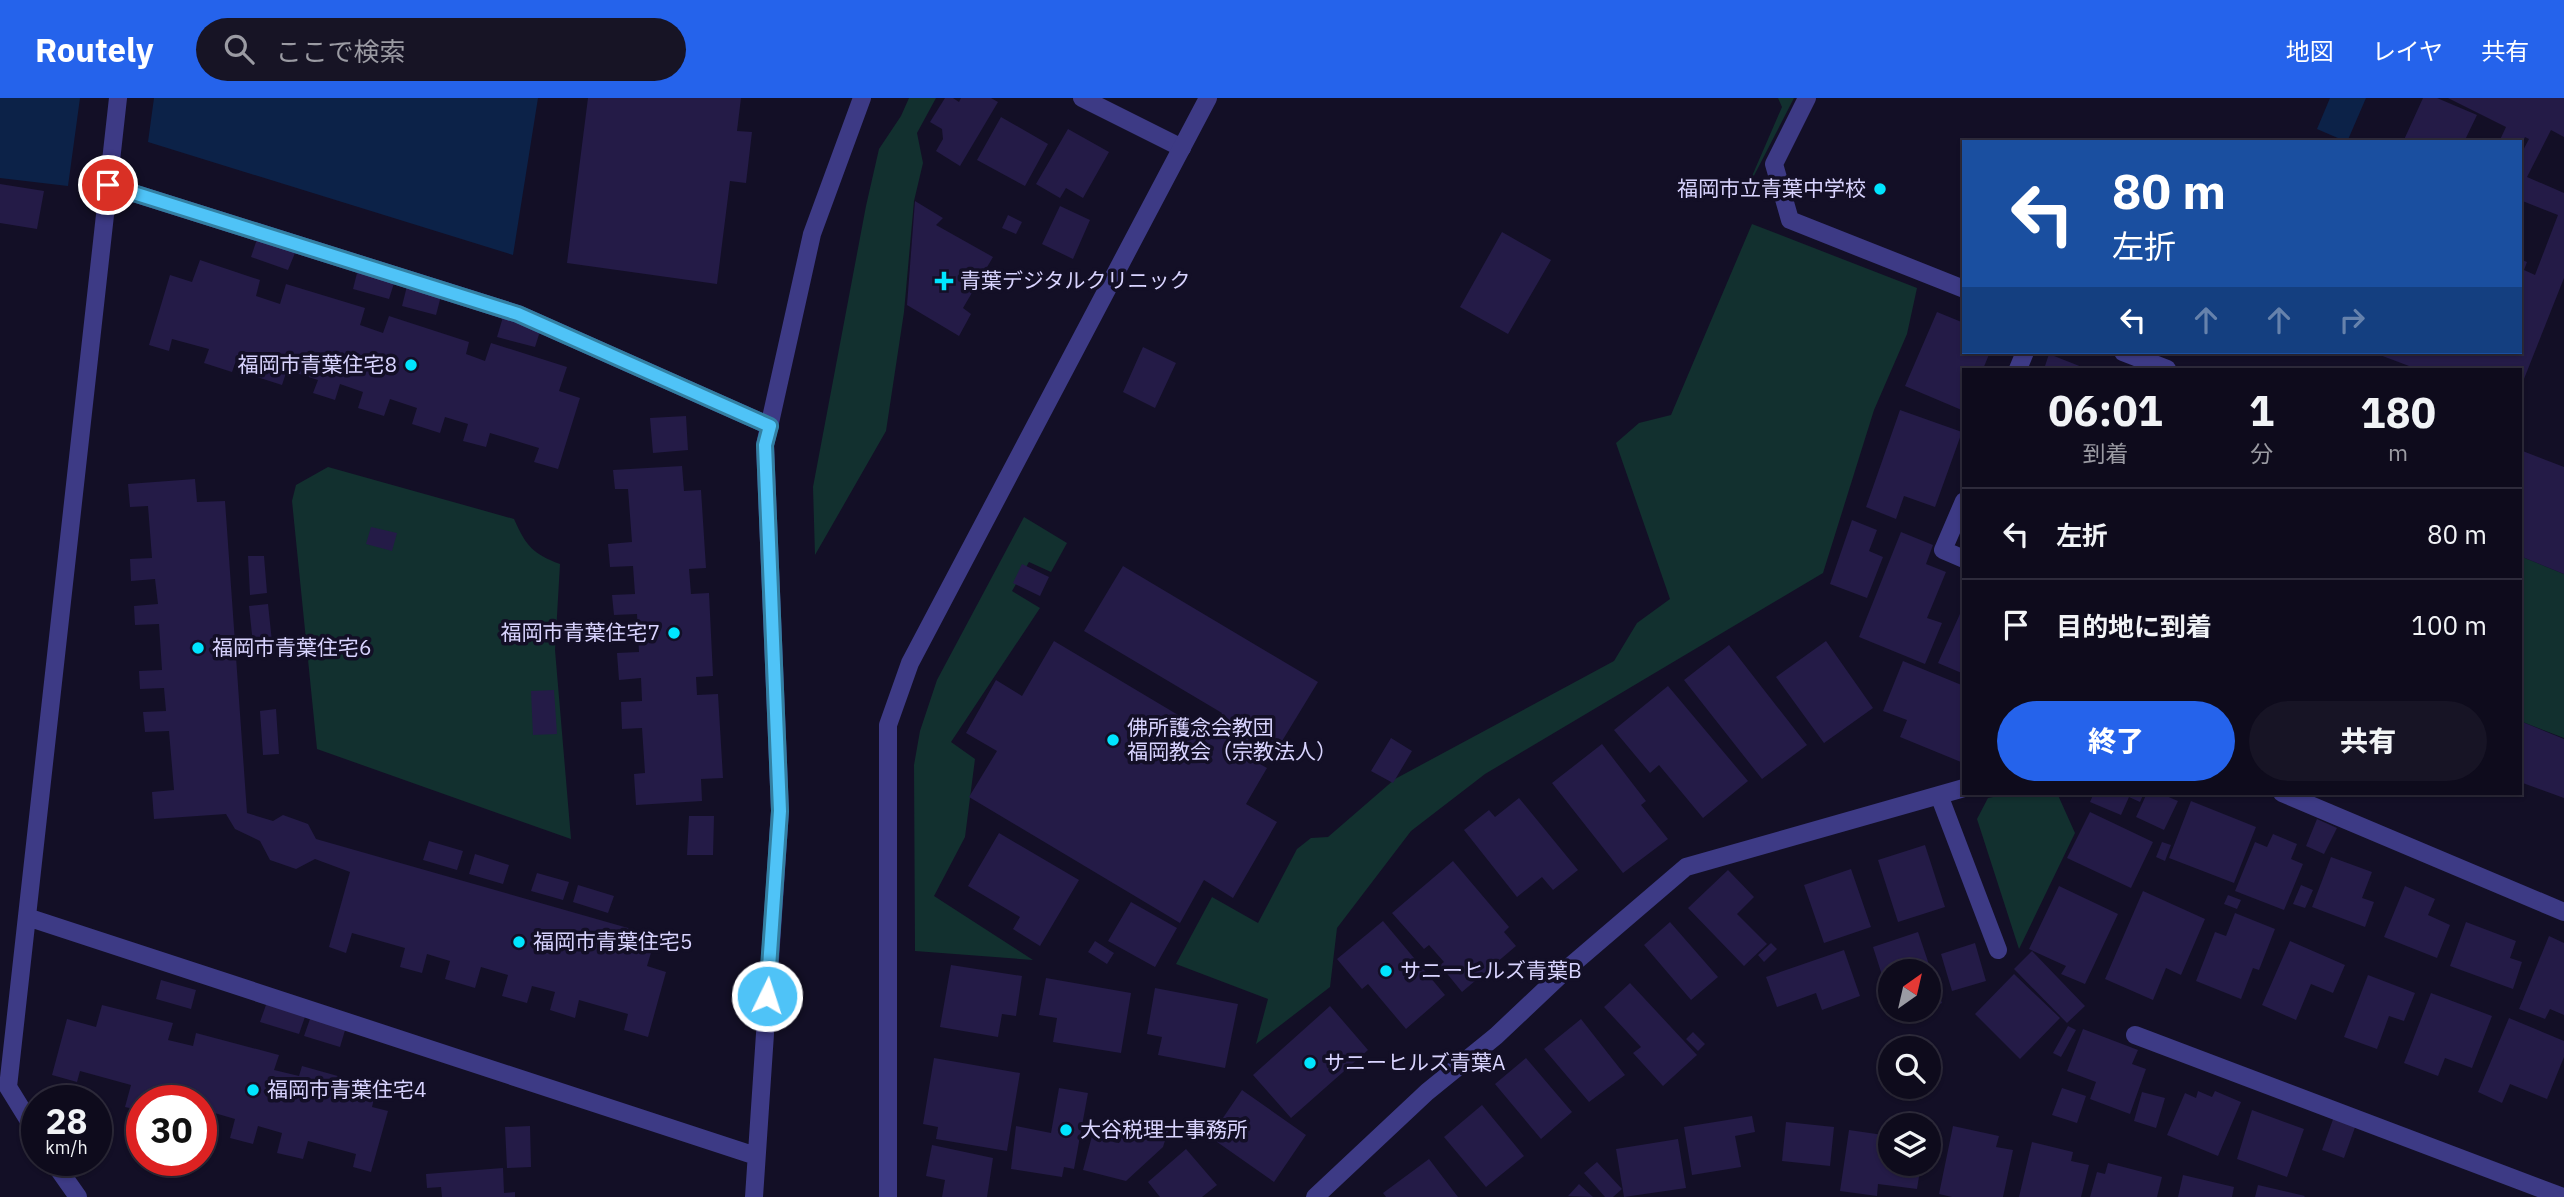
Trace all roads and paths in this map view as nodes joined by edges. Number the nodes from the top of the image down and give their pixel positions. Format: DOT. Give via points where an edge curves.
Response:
graph roads {
  1 [pos="118,98"];
  2 [pos="862,98"];
  3 [pos="1082,98"];
  4 [pos="1208,98"];
  5 [pos="1807,98"];
  6 [pos="1182,148"];
  7 [pos="108,185"];
  8 [pos="1962,288"];
  9 [pos="2128,354"];
  10 [pos="2164,368"];
  11 [pos="770,426"];
  12 [pos="1962,506"];
  13 [pos="1962,558"];
  14 [pos="1962,789"];
  15 [pos="1939,795"];
  16 [pos="2287,795"];
  17 [pos="2564,912"];
  18 [pos="27,917"];
  19 [pos="1998,950"];
  20 [pos="2135,1035"];
  21 [pos="21,1108"];
  22 [pos="756,1156"];
  23 [pos="63,1176"];
  24 [pos="78,1197"];
  25 [pos="754,1197"];
  26 [pos="888,1197"];
  27 [pos="1315,1197"];
  28 [pos="2563,1197"];
  1 -- 7 [label="street"];
  2 -- 11 [label="street" via="812,234"];
  3 -- 6 [label="street"];
  4 -- 6 [label="street"];
  5 -- 8 [label="street" via="1774,164 1790,220"];
  6 -- 26 [label="street" via="910,663 888,725"];
  7 -- 11 [label="street" via="518,314"];
  7 -- 18 [label="street"];
  9 -- 10 [label="street"];
  11 -- 22 [label="street" via="765,445 780,811"];
  12 -- 13 [label="street" via="1943,550"];
  14 -- 15 [label="street"];
  15 -- 19 [label="street"];
  15 -- 27 [label="street" via="1686,867 1427,1092"];
  16 -- 17 [label="street"];
  18 -- 21 [label="street" via="8,1087"];
  18 -- 22 [label="street"];
  20 -- 28 [label="street"];
  22 -- 25 [label="street"];
  23 -- 24 [label="street"];
}
